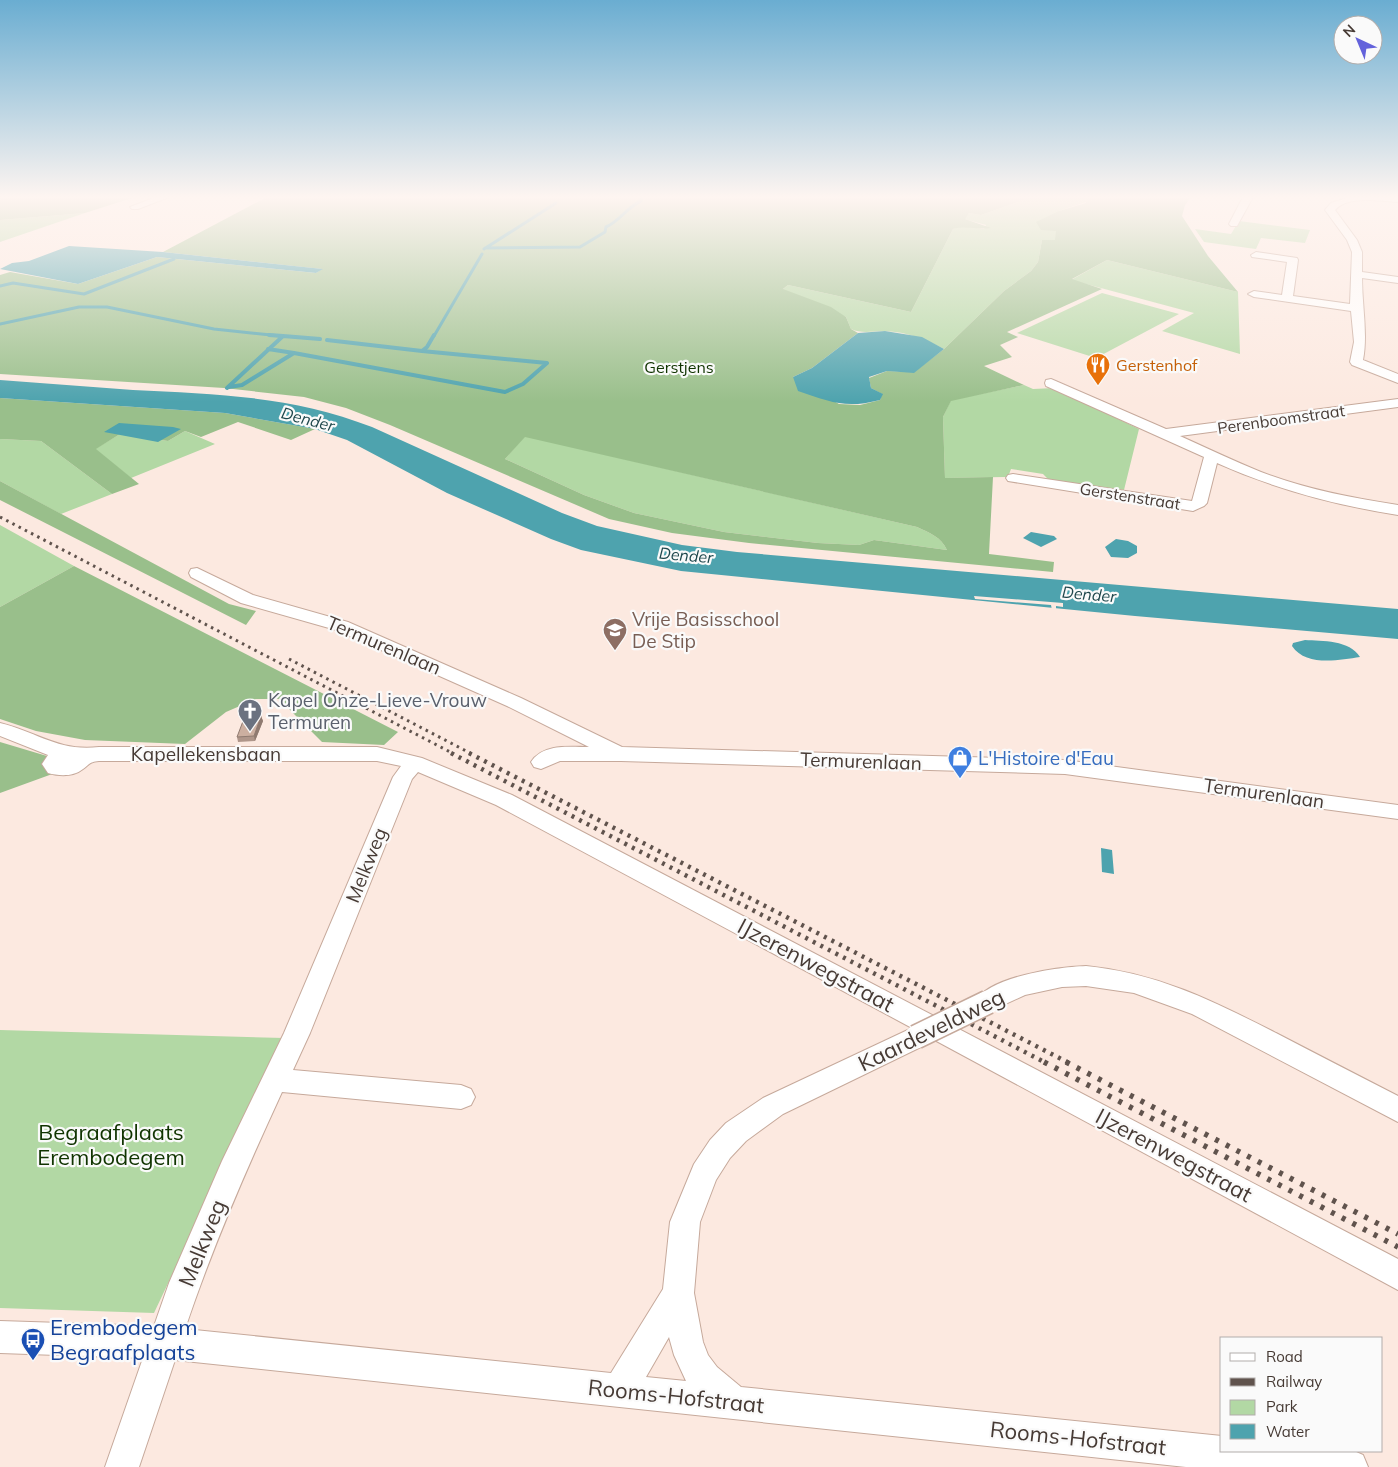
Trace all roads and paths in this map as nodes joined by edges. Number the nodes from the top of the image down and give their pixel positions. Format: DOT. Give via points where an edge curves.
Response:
graph roads {
  1 [pos="1292,265"];
  2 [pos="1357,265"];
  3 [pos="1357,274"];
  4 [pos="1398,280"];
  5 [pos="1254,294"];
  6 [pos="1287,299"];
  7 [pos="1356,308"];
  8 [pos="1398,379"];
  9 [pos="1051,383"];
  10 [pos="1398,403"];
  11 [pos="1163,434"];
  12 [pos="1212,456"];
  13 [pos="1013,478"];
  14 [pos="1398,510"];
  15 [pos="197,574"];
  16 [pos="0,729"];
  17 [pos="621,754"];
  18 [pos="542,762"];
  19 [pos="415,763"];
  20 [pos="1398,812"];
  21 [pos="274,1080"];
  22 [pos="461,1097"];
  23 [pos="1398,1110"];
  24 [pos="1398,1275"];
  25 [pos="678,1293"];
  26 [pos="0,1337"];
  27 [pos="164,1343"];
  28 [pos="620,1390"];
  29 [pos="736,1402"];
  30 [pos="122,1467"];
  31 [pos="1351,1467"];
  1 -- 6 [label="street"];
  2 -- 3 [label="street"];
  3 -- 4 [label="street"];
  3 -- 7 [label="street"];
  5 -- 6 [label="street"];
  6 -- 7 [label="street"];
  7 -- 8 [label="street" via="1360,342 1356,362"];
  9 -- 11 [label="street"];
  10 -- 11 [label="street, Perenboomstraat"];
  11 -- 12 [label="street"];
  12 -- 13 [label="street, Gerstenstraat" via="1199,503 1193,506"];
  12 -- 14 [label="street" via="1282,484 1359,504"];
  15 -- 17 [label="street, Termurenlaan" via="247,599 342,626 514,702"];
  16 -- 19 [label="street, Kapellekensbaan" via="72,754 377,754"];
  17 -- 18 [label="street, Termurenlaan" via="556,754"];
  17 -- 20 [label="street, Termurenlaan" via="1066,767"];
  19 -- 21 [label="street, Melkweg" via="402,777 297,1033"];
  19 -- 24 [label="street, IJzerenwegstraat" via="512,804"];
  21 -- 22 [label="street"];
  21 -- 27 [label="street, Melkweg" via="236,1161 185,1283"];
  23 -- 25 [label="street, Kaardeveldweg, bridge" via="1172,993 1111,978 1064,977 1040,981 1017,988 754,1118 720,1149 704,1173 685,1222"];
  25 -- 28 [label="street, Kaardeveldweg"];
  25 -- 29 [label="street" via="689,1353 695,1366 714,1389"];
  26 -- 27 [label="street, Rooms-Hofstraat"];
  27 -- 28 [label="street, Rooms-Hofstraat"];
  27 -- 30 [label="street, Melkweg"];
  28 -- 29 [label="street, Rooms-Hofstraat"];
  29 -- 31 [label="street, Rooms-Hofstraat"];
}
